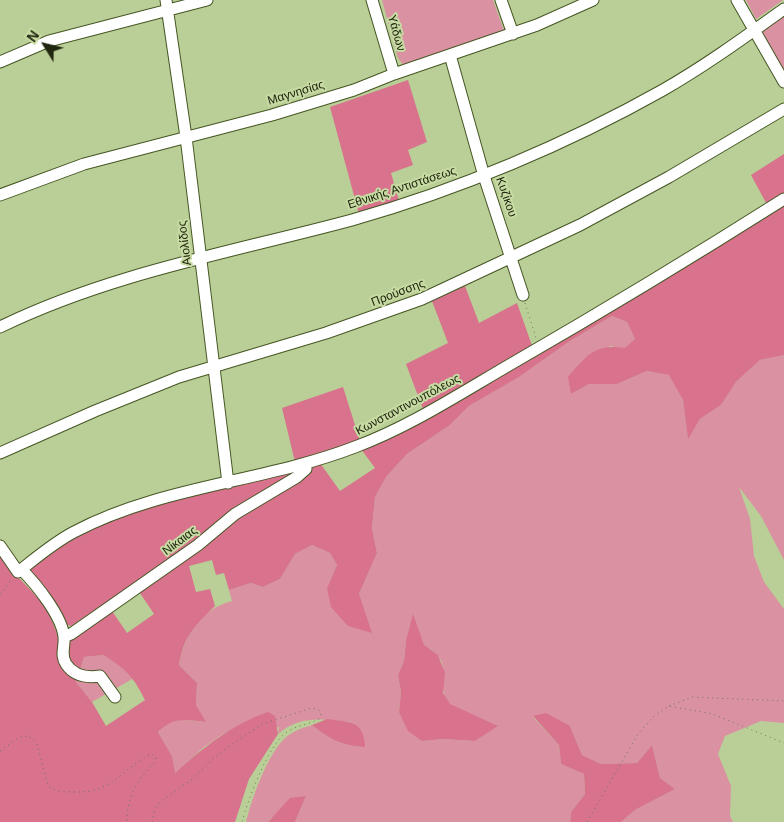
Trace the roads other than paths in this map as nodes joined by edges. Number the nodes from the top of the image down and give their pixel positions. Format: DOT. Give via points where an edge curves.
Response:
graph roads {
  1 [pos="207,0"];
  2 [pos="372,0"];
  3 [pos="500,0"];
  4 [pos="593,0"];
  5 [pos="737,0"];
  6 [pos="166,6"];
  7 [pos="784,9"];
  8 [pos="753,31"];
  9 [pos="513,34"];
  10 [pos="450,55"];
  11 [pos="0,62"];
  12 [pos="394,74"];
  13 [pos="784,82"];
  14 [pos="784,109"];
  15 [pos="186,136"];
  16 [pos="484,176"];
  17 [pos="0,195"];
  18 [pos="784,199"];
  19 [pos="200,258"];
  20 [pos="512,258"];
  21 [pos="523,295"];
  22 [pos="0,327"];
  23 [pos="213,366"];
  24 [pos="0,453"];
  25 [pos="306,463"];
  26 [pos="228,483"];
  27 [pos="0,546"];
  28 [pos="20,570"];
  29 [pos="64,636"];
  30 [pos="115,696"];
  1 -- 6 [label="street"];
  2 -- 12 [label="street, Υάδων"];
  3 -- 9 [label="street"];
  4 -- 9 [label="street, Μαγνησίας"];
  5 -- 8 [label="street"];
  6 -- 11 [label="street" via="49,41"];
  6 -- 15 [label="street, Αιολίδος"];
  7 -- 8 [label="street, Εθνικής Αντιστάσεως"];
  8 -- 13 [label="street"];
  8 -- 16 [label="street, Εθνικής Αντιστάσεως" via="663,90"];
  9 -- 10 [label="street, Μαγνησίας"];
  10 -- 12 [label="street, Μαγνησίας"];
  10 -- 16 [label="street, Κυζίκου"];
  12 -- 15 [label="street, Μαγνησίας" via="272,115"];
  14 -- 20 [label="street, Προύσσης" via="653,186"];
  15 -- 17 [label="street, Μαγνησίας" via="84,164"];
  15 -- 19 [label="street, Αιολίδος"];
  16 -- 19 [label="street, Εθνικής Αντιστάσεως" via="354,219"];
  16 -- 20 [label="street, Κυζίκου"];
  18 -- 25 [label="street, Κωνσταντινουπόλεως" via="539,348 410,421 356,447"];
  19 -- 22 [label="street, Εθνικής Αντιστάσεως" via="116,281 33,311"];
  19 -- 23 [label="street, Αιολίδος"];
  20 -- 21 [label="street, Κυζίκου"];
  20 -- 23 [label="street, Προύσσης" via="394,311"];
  23 -- 24 [label="street, Προύσσης" via="115,402"];
  23 -- 26 [label="street, Αιολίδος"];
  25 -- 26 [label="street, Κωνσταντινουπόλεως"];
  25 -- 29 [label="street, Νίκαιας" via="306,469 297,477 235,514 163,571"];
  26 -- 28 [label="street, Κωνσταντινουπόλεως" via="177,495 96,522 56,542"];
  27 -- 28 [label="street"];
  28 -- 29 [label="street" via="38,586"];
  29 -- 30 [label="street" via="64,659 70,668 83,676 100,676"];
}
